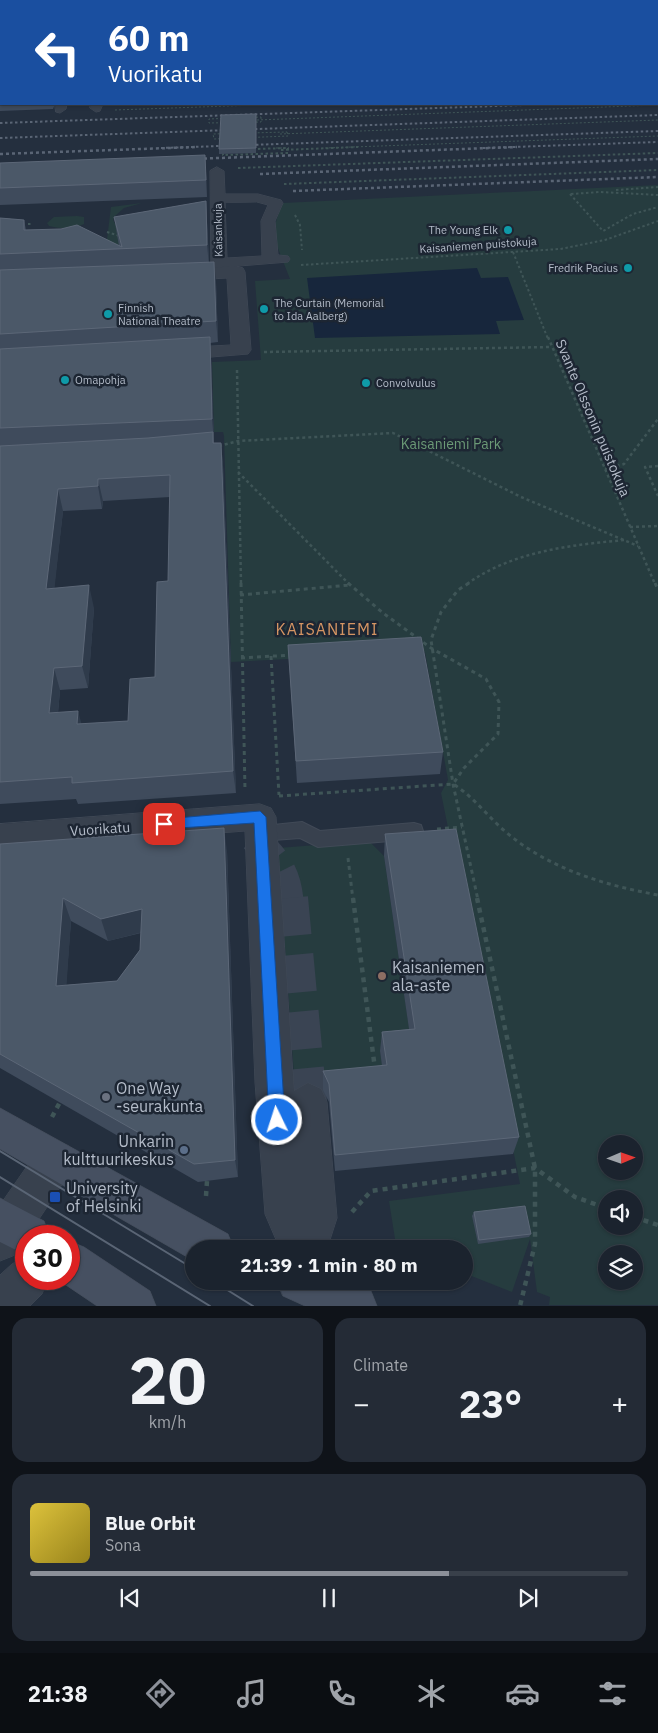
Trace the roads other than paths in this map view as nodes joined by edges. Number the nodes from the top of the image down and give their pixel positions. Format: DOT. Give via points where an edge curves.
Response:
graph roads {
  1 [pos="217,171"];
  2 [pos="258,185"];
  3 [pos="218,193"];
  4 [pos="233,264"];
  5 [pos="159,276"];
  6 [pos="154,355"];
  7 [pos="261,810"];
  8 [pos="414,830"];
  9 [pos="0,837"];
  10 [pos="308,1102"];
  11 [pos="0,1127"];
  12 [pos="55,1160"];
  13 [pos="10,1230"];
  14 [pos="197,1240"];
  15 [pos="299,1240"];
  16 [pos="308,1240"];
  17 [pos="80,1270"];
  18 [pos="16,1290"];
  19 [pos="0,1304"];
  20 [pos="135,1306"];
  1 -- 3 [label="street, Kaisankuja"];
  2 -- 3 [label="street" via="234,179"];
  3 -- 4 [label="street, Kaisankuja"];
  3 -- 4 [label="street" via="276,203 268,222 282,261"];
  4 -- 5 [label="street"];
  4 -- 6 [label="street" via="246,356"];
  7 -- 8 [label="lane" via="318,839"];
  7 -- 9 [label="street, Vuorikatu"];
  7 -- 15 [label="street" via="274,1082 285,1214"];
  10 -- 16 [label="street" via="317,1218"];
  11 -- 12 [label="main road"];
  12 -- 13 [label="street"];
  12 -- 14 [label="main road"];
  17 -- 20 [label="main road"];
  18 -- 19 [label="street"];
}
